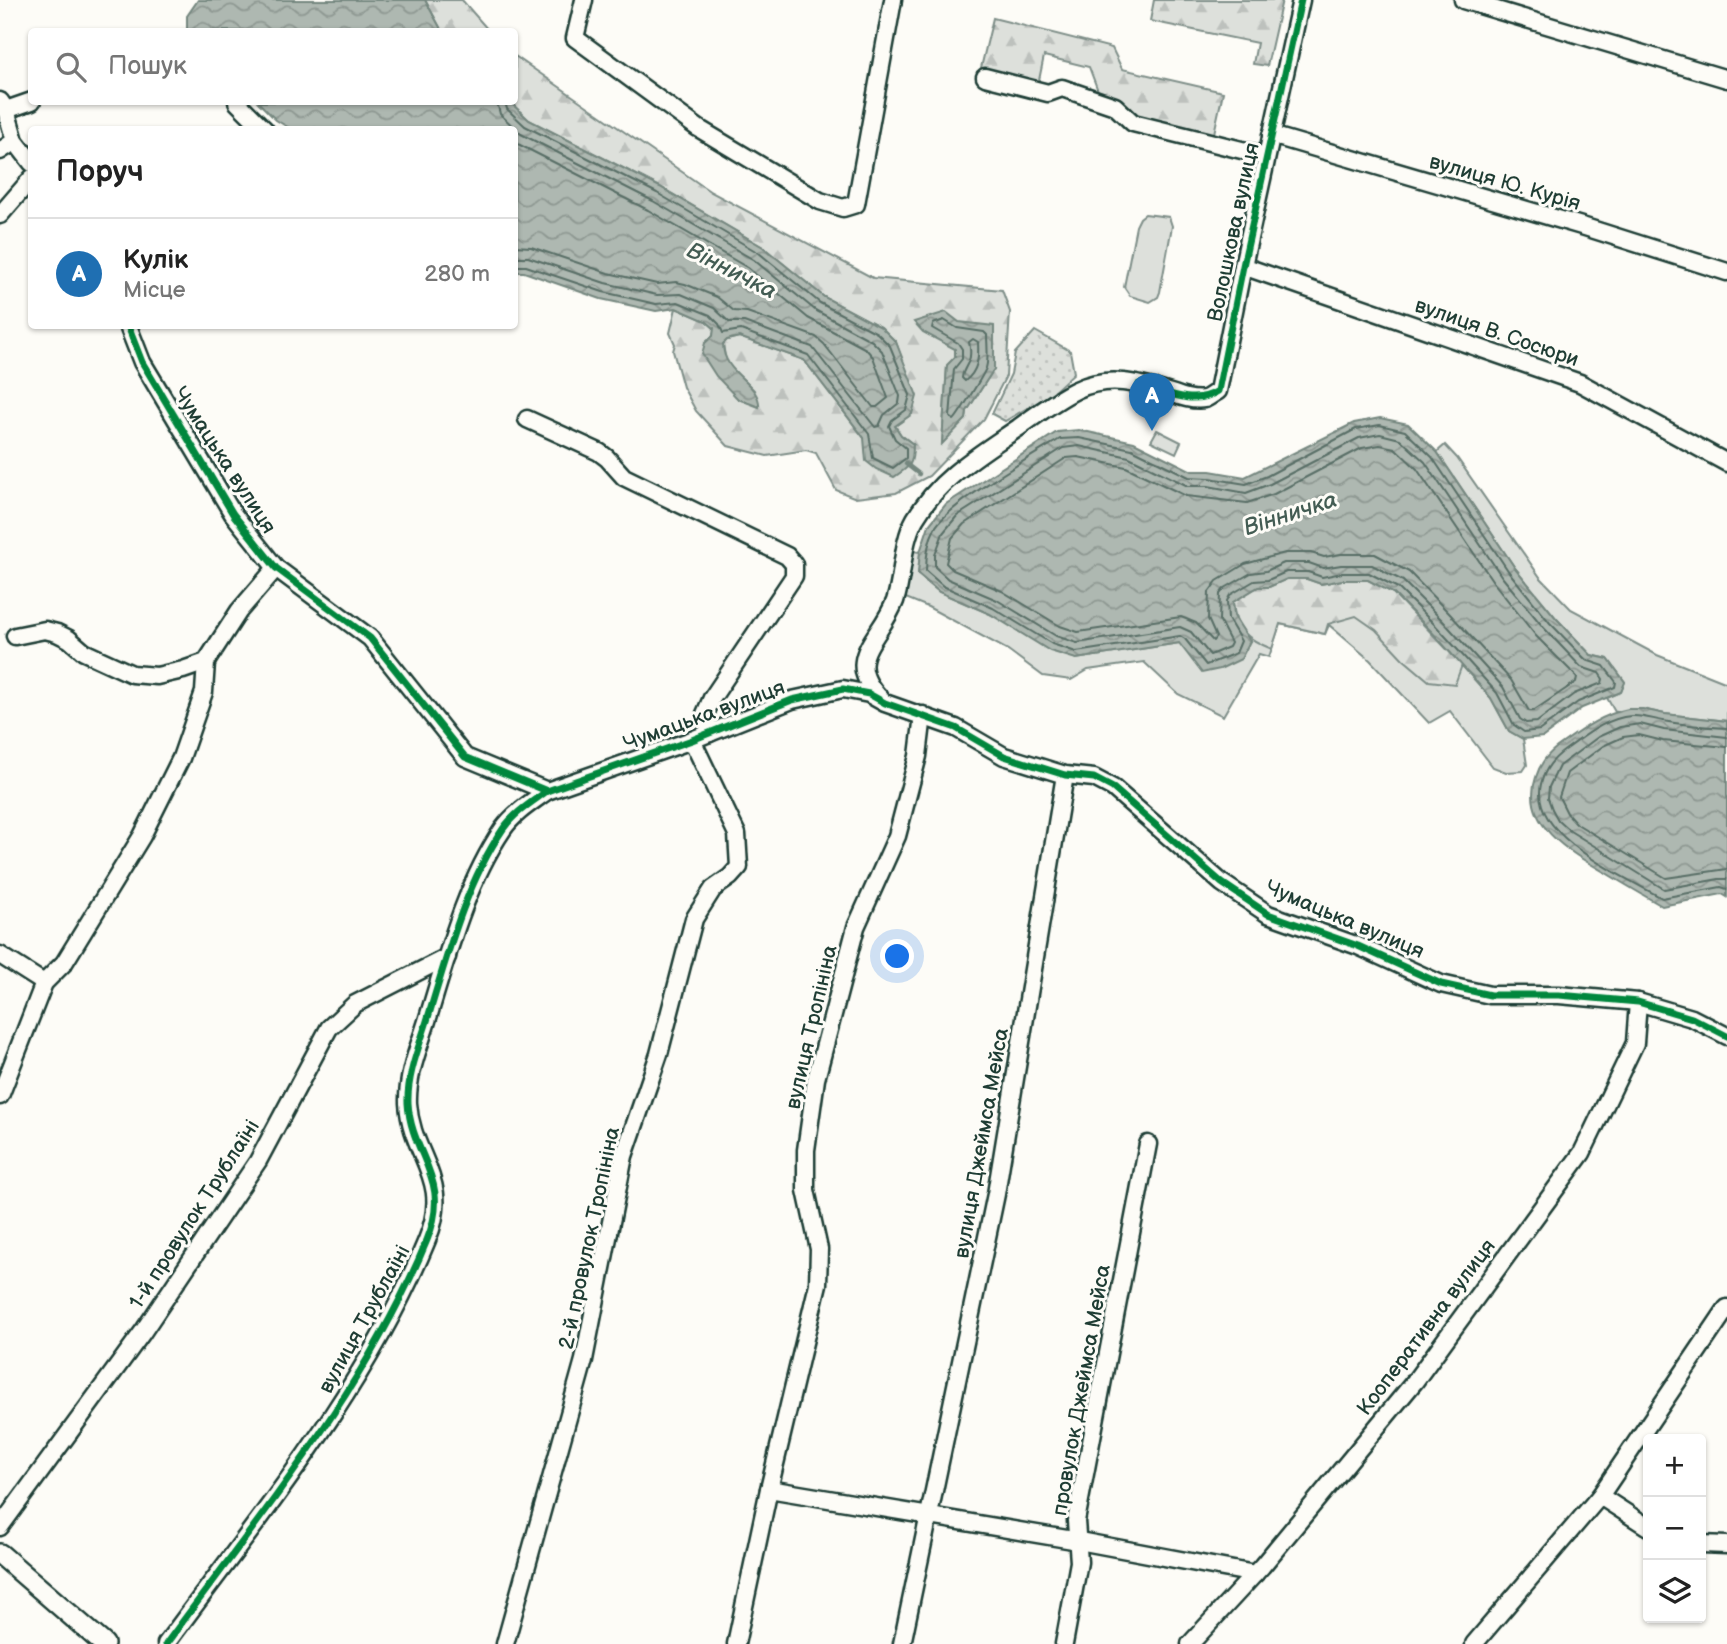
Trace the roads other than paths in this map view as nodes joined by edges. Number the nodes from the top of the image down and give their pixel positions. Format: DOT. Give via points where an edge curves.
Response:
graph roads {
  1 [pos="584,0"];
  2 [pos="893,0"];
  3 [pos="1301,0"];
  4 [pos="1463,0"];
  5 [pos="985,77"];
  6 [pos="1727,79"];
  7 [pos="28,102"];
  8 [pos="240,105"];
  9 [pos="3,106"];
  10 [pos="261,126"];
  11 [pos="1271,135"];
  12 [pos="16,141"];
  13 [pos="0,151"];
  14 [pos="1266,156"];
  15 [pos="28,158"];
  16 [pos="28,183"];
  17 [pos="0,215"];
  18 [pos="1243,266"];
  19 [pos="1727,272"];
  20 [pos="129,329"];
  21 [pos="527,419"];
  22 [pos="1727,463"];
  23 [pos="276,568"];
  24 [pos="15,636"];
  25 [pos="206,662"];
  26 [pos="885,703"];
  27 [pos="923,715"];
  28 [pos="710,733"];
  29 [pos="692,740"];
  30 [pos="1065,775"];
  31 [pos="548,791"];
  32 [pos="0,955"];
  33 [pos="447,957"];
  34 [pos="44,983"];
  35 [pos="1638,1002"];
  36 [pos="1727,1036"];
  37 [pos="0,1096"];
  38 [pos="1147,1144"];
  39 [pos="1727,1308"];
  40 [pos="769,1489"];
  41 [pos="1600,1496"];
  42 [pos="928,1517"];
  43 [pos="1643,1524"];
  44 [pos="0,1527"];
  45 [pos="1079,1541"];
  46 [pos="1706,1544"];
  47 [pos="1727,1545"];
  48 [pos="0,1554"];
  49 [pos="1255,1574"];
  50 [pos="104,1644"];
  51 [pos="166,1644"];
  52 [pos="505,1644"];
  53 [pos="736,1644"];
  54 [pos="902,1644"];
  55 [pos="1064,1644"];
  56 [pos="1190,1644"];
  57 [pos="1474,1644"];
  1 -- 2 [label="street" via="575,38 698,128 820,201 843,208 856,204"];
  3 -- 11 [label="street, Волошкова вулиця"];
  4 -- 6 [label="street"];
  5 -- 14 [label="street" via="1048,93 1062,88 1115,106 1133,123"];
  7 -- 9 [label="street"];
  8 -- 10 [label="street"];
  9 -- 12 [label="street"];
  11 -- 14 [label="street, Волошкова вулиця"];
  11 -- 19 [label="street, вулиця Ю. Курія"];
  12 -- 13 [label="street"];
  12 -- 15 [label="street"];
  14 -- 18 [label="street, Волошкова вулиця"];
  16 -- 17 [label="street"];
  18 -- 22 [label="street, вулиця В. Сосюри" via="1580,383"];
  18 -- 26 [label="street, Волошкова вулиця" via="1219,391 1192,400 1120,381 1076,390 956,471 934,493 907,541 894,602 863,656 863,675"];
  20 -- 23 [label="street, Чумацька вулиця" via="142,362 233,514"];
  21 -- 28 [label="street, Чумацька вулиця" via="599,452 624,477 787,556 794,564 794,576 712,698 705,714"];
  23 -- 25 [label="street" via="239,611"];
  23 -- 31 [label="street, Чумацька вулиця" via="370,638 465,757"];
  24 -- 25 [label="street" via="45,630 57,633 84,652 132,674 157,676"];
  25 -- 34 [label="street" via="204,692 181,758 153,814 64,963"];
  26 -- 27 [label="street, Чумацька вулиця"];
  26 -- 28 [label="street, Чумацька вулиця" via="843,689 792,700"];
  27 -- 30 [label="street, Чумацька вулиця" via="1004,756"];
  27 -- 40 [label="street, вулиця Тропініна" via="918,756 897,836 856,927 816,1079 806,1150 806,1190 819,1250 818,1284"];
  28 -- 29 [label="street, Чумацька вулиця"];
  29 -- 31 [label="street, Чумацька вулиця"];
  29 -- 52 [label="street, 2-й провулок Тропініна" via="737,834 739,867 713,889 694,919 659,1054 624,1156 584,1360"];
  30 -- 35 [label="street, Чумацька вулиця" via="1094,778 1112,788 1222,883 1268,914 1359,946 1441,984 1490,995"];
  30 -- 42 [label="street, вулиця Джеймса Мейса" via="996,1194"];
  31 -- 33 [label="street, вулиця Трублаїні" via="505,827 472,890"];
  32 -- 34 [label="street"];
  33 -- 44 [label="street, 1-й провулок Трублаїні" via="355,1004 329,1028 258,1161 142,1333"];
  33 -- 51 [label="street, вулиця Трублаїні" via="409,1083 413,1125 434,1183 436,1213 428,1239 387,1324 318,1438"];
  34 -- 37 [label="street"];
  35 -- 36 [label="street, Чумацька вулиця" via="1692,1018"];
  35 -- 49 [label="street, Кооперативна вулиця" via="1635,1043 1582,1153 1415,1381"];
  38 -- 45 [label="street, провулок Джеймса Мейса" via="1076,1521"];
  39 -- 41 [label="street"];
  40 -- 42 [label="street"];
  40 -- 53 [label="street, вулиця Тропініна"];
  41 -- 43 [label="street"];
  41 -- 57 [label="street"];
  42 -- 45 [label="street"];
  42 -- 54 [label="street, вулиця Джеймса Мейса"];
  45 -- 49 [label="street"];
  45 -- 55 [label="street, провулок Джеймса Мейса"];
  46 -- 47 [label="street"];
  48 -- 50 [label="street"];
  49 -- 56 [label="street, Кооперативна вулиця"];
}
